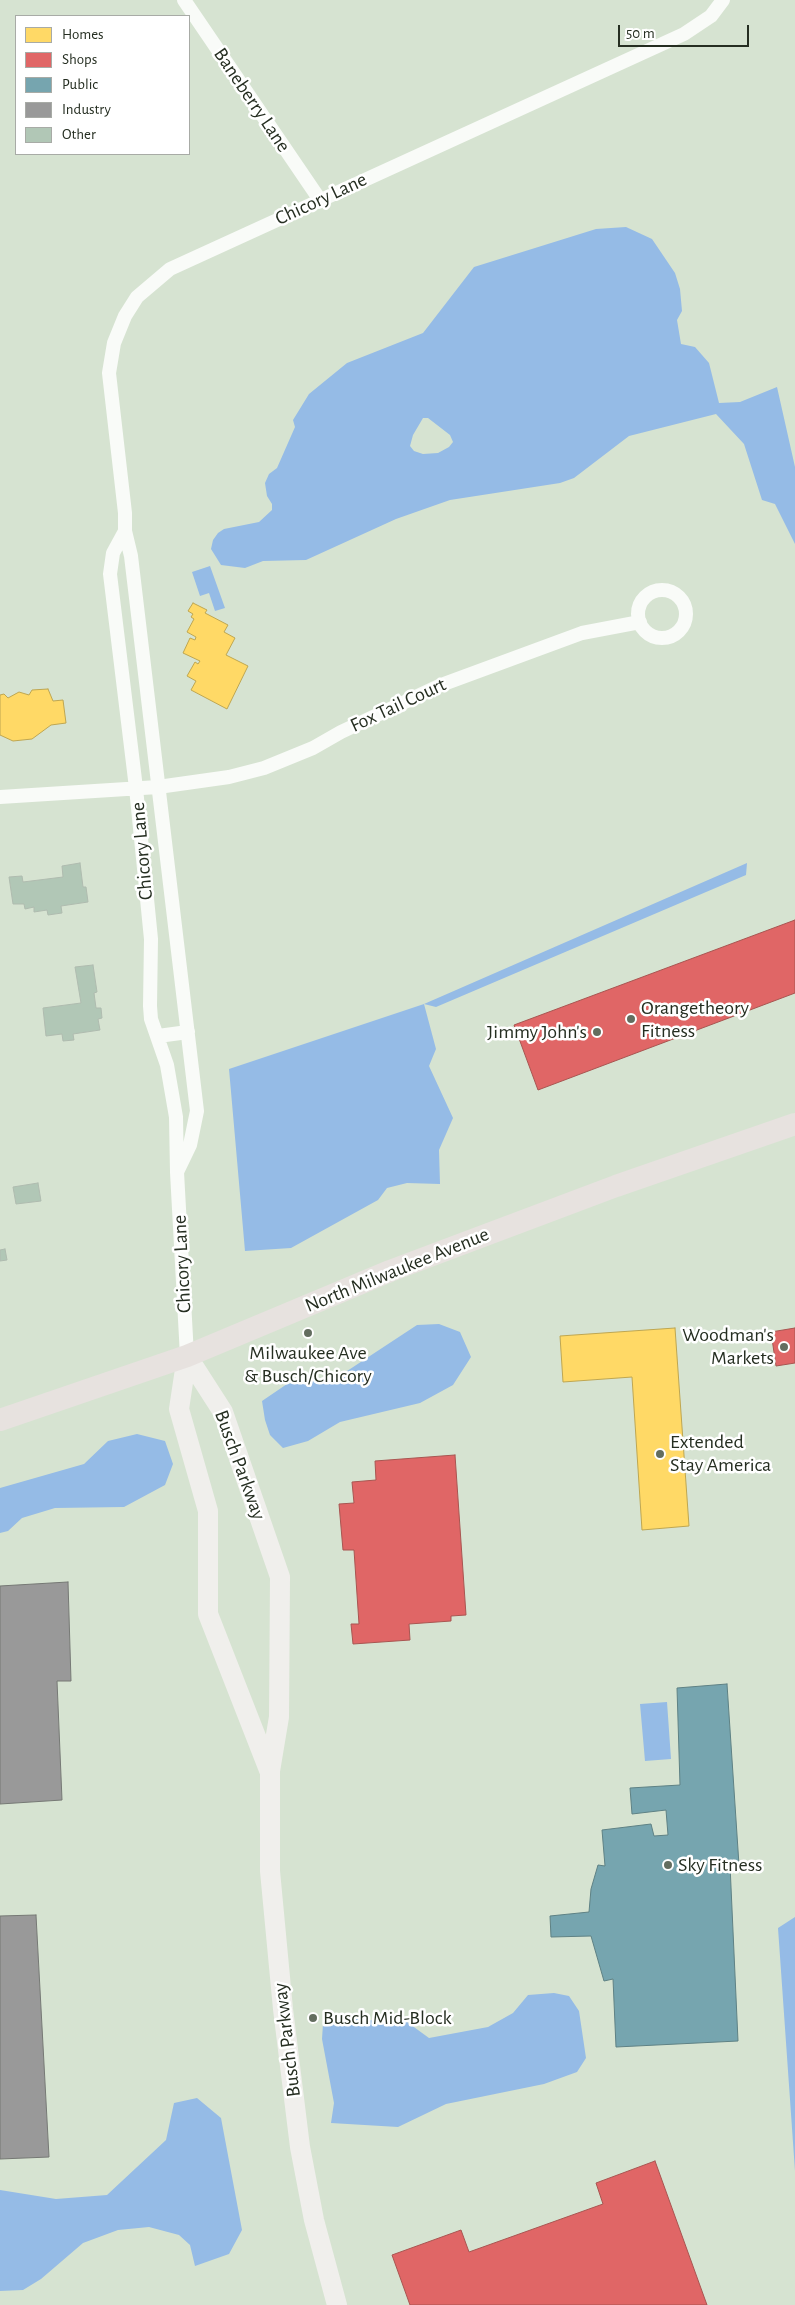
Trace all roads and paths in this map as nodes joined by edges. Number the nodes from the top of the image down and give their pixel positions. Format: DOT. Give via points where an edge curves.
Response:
graph roads {
  1 [pos="184,0"];
  2 [pos="723,0"];
  3 [pos="320,200"];
  4 [pos="125,531"];
  5 [pos="640,622"];
  6 [pos="158,787"];
  7 [pos="136,788"];
  8 [pos="0,797"];
  9 [pos="188,1032"];
  10 [pos="158,1036"];
  11 [pos="795,1124"];
  12 [pos="177,1172"];
  13 [pos="187,1356"];
  14 [pos="0,1420"];
  15 [pos="270,1771"];
  16 [pos="337,2305"];
  1 -- 3 [label="street, Baneberry Lane"];
  2 -- 3 [label="street, Chicory Lane" via="711,16 684,34"];
  3 -- 4 [label="street, Chicory Lane" via="170,269 137,297 125,316 114,343 109,372"];
  4 -- 6 [label="street, Chicory Lane" via="132,565"];
  4 -- 7 [label="street, Chicory Lane" via="113,553 110,574"];
  5 -- 6 [label="street, Fox Tail Court" via="582,633 441,685 313,748 264,768 229,777"];
  6 -- 7 [label="street, Fox Tail Court"];
  6 -- 9 [label="street, Chicory Lane"];
  7 -- 8 [label="street, Fox Tail Court"];
  7 -- 10 [label="street, Chicory Lane" via="150,939 150,1006"];
  9 -- 10 [label="street"];
  9 -- 12 [label="street, Chicory Lane" via="197,1111 190,1145"];
  10 -- 12 [label="street, Chicory Lane" via="176,1117"];
  11 -- 13 [label="main road, North Milwaukee Avenue" via="390,1271"];
  12 -- 13 [label="street, Chicory Lane"];
  13 -- 14 [label="main road, North Milwaukee Avenue"];
  13 -- 15 [label="street, Busch Parkway" via="179,1410 208,1511 208,1614"];
  13 -- 15 [label="street, Busch Parkway" via="224,1412 280,1577 279,1717"];
  15 -- 16 [label="street, Busch Parkway" via="270,1871 300,2147 312,2211"];
}
